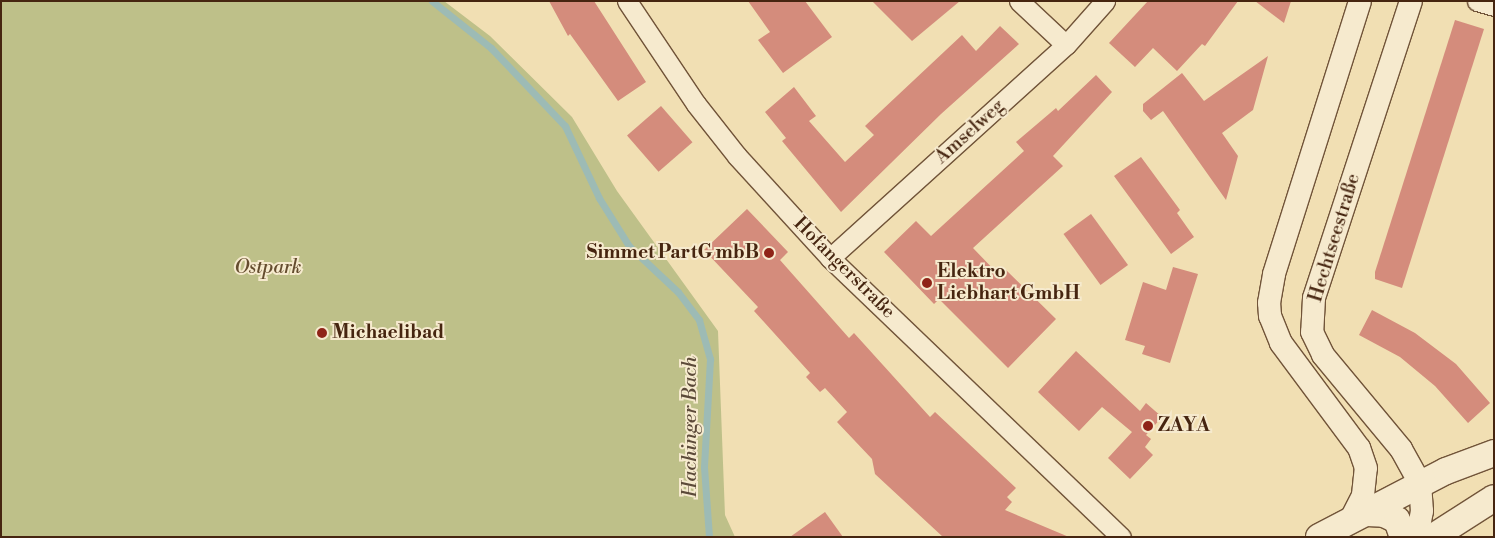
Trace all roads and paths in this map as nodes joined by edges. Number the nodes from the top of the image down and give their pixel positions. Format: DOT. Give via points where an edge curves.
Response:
graph roads {
  1 [pos="627,1"];
  2 [pos="1019,1"];
  3 [pos="1105,1"];
  4 [pos="1360,1"];
  5 [pos="1411,1"];
  6 [pos="1477,1"];
  7 [pos="1494,6"];
  8 [pos="1066,45"];
  9 [pos="830,258"];
  10 [pos="1494,453"];
  11 [pos="1420,483"];
  12 [pos="1494,498"];
  13 [pos="1091,508"];
  14 [pos="1359,517"];
  15 [pos="1100,537"];
  16 [pos="1121,537"];
  17 [pos="1319,537"];
  18 [pos="1403,537"];
  19 [pos="1417,537"];
  20 [pos="1433,537"];
  1 -- 9 [label="street, Hofangerstraße" via="661,57 702,112 737,156"];
  2 -- 8 [label="street"];
  3 -- 8 [label="street, Amselweg"];
  4 -- 14 [label="street" via="1274,274 1268,303 1281,343 1359,448 1366,468"];
  5 -- 11 [label="street, Hechtseestraße" via="1314,298 1312,332 1323,355 1402,449"];
  6 -- 7 [label="street"];
  8 -- 9 [label="street, Amselweg"];
  9 -- 13 [label="street, Hofangerstraße"];
  10 -- 11 [label="main road"];
  11 -- 14 [label="main road"];
  11 -- 19 [label="street, Hechtseestraße" via="1422,511"];
  12 -- 20 [label="main road"];
  13 -- 15 [label="street, Hofangerstraße"];
  13 -- 16 [label="street, Hofangerstraße"];
  14 -- 17 [label="main road"];
  14 -- 18 [label="main road" via="1384,514 1397,520"];
}
